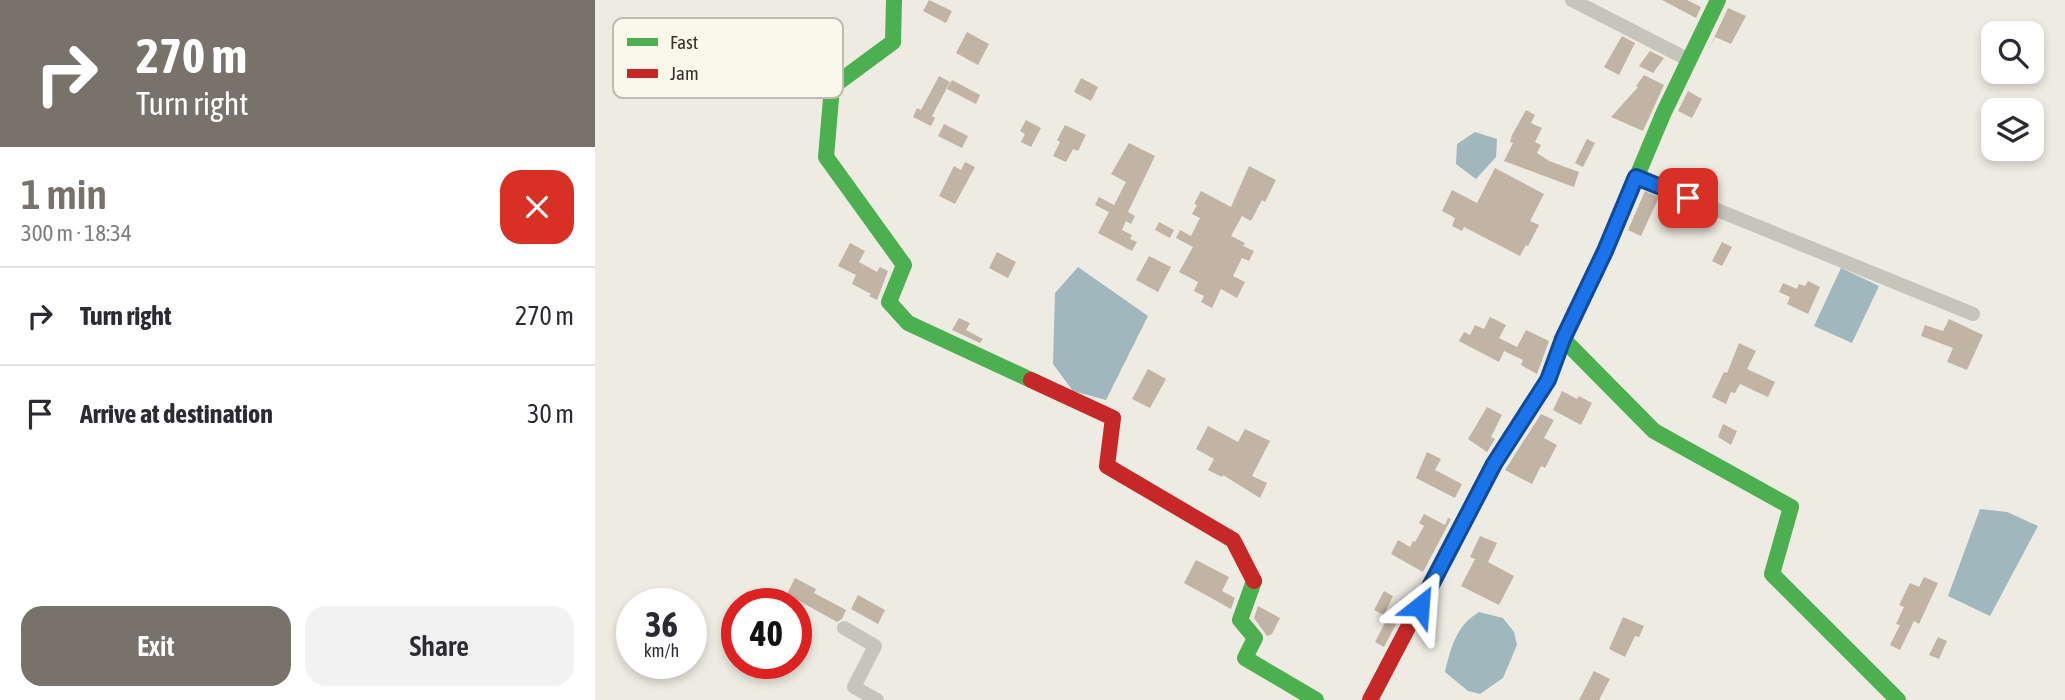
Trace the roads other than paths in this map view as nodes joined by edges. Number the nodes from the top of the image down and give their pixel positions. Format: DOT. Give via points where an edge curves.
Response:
graph roads {
  1 [pos="894,0"];
  2 [pos="1572,0"];
  3 [pos="1718,0"];
  4 [pos="1689,60"];
  5 [pos="843,79"];
  6 [pos="831,98"];
  7 [pos="1636,177"];
  8 [pos="1973,314"];
  9 [pos="1563,339"];
  10 [pos="844,628"];
  11 [pos="877,700"];
  12 [pos="1316,700"];
  13 [pos="1370,700"];
  14 [pos="1898,700"];
  1 -- 5 [label="street" via="893,42"];
  2 -- 4 [label="street"];
  3 -- 4 [label="street"];
  4 -- 7 [label="street"];
  6 -- 12 [label="street" via="826,157 904,265 889,302 908,323 1113,418 1107,466 1233,540 1255,579 1240,620 1255,638 1245,659"];
  7 -- 8 [label="street"];
  7 -- 9 [label="street"];
  9 -- 13 [label="street" via="1548,380 1494,464"];
  9 -- 14 [label="street" via="1654,431 1791,507 1772,575"];
  10 -- 11 [label="street" via="875,646 854,687"];
}
